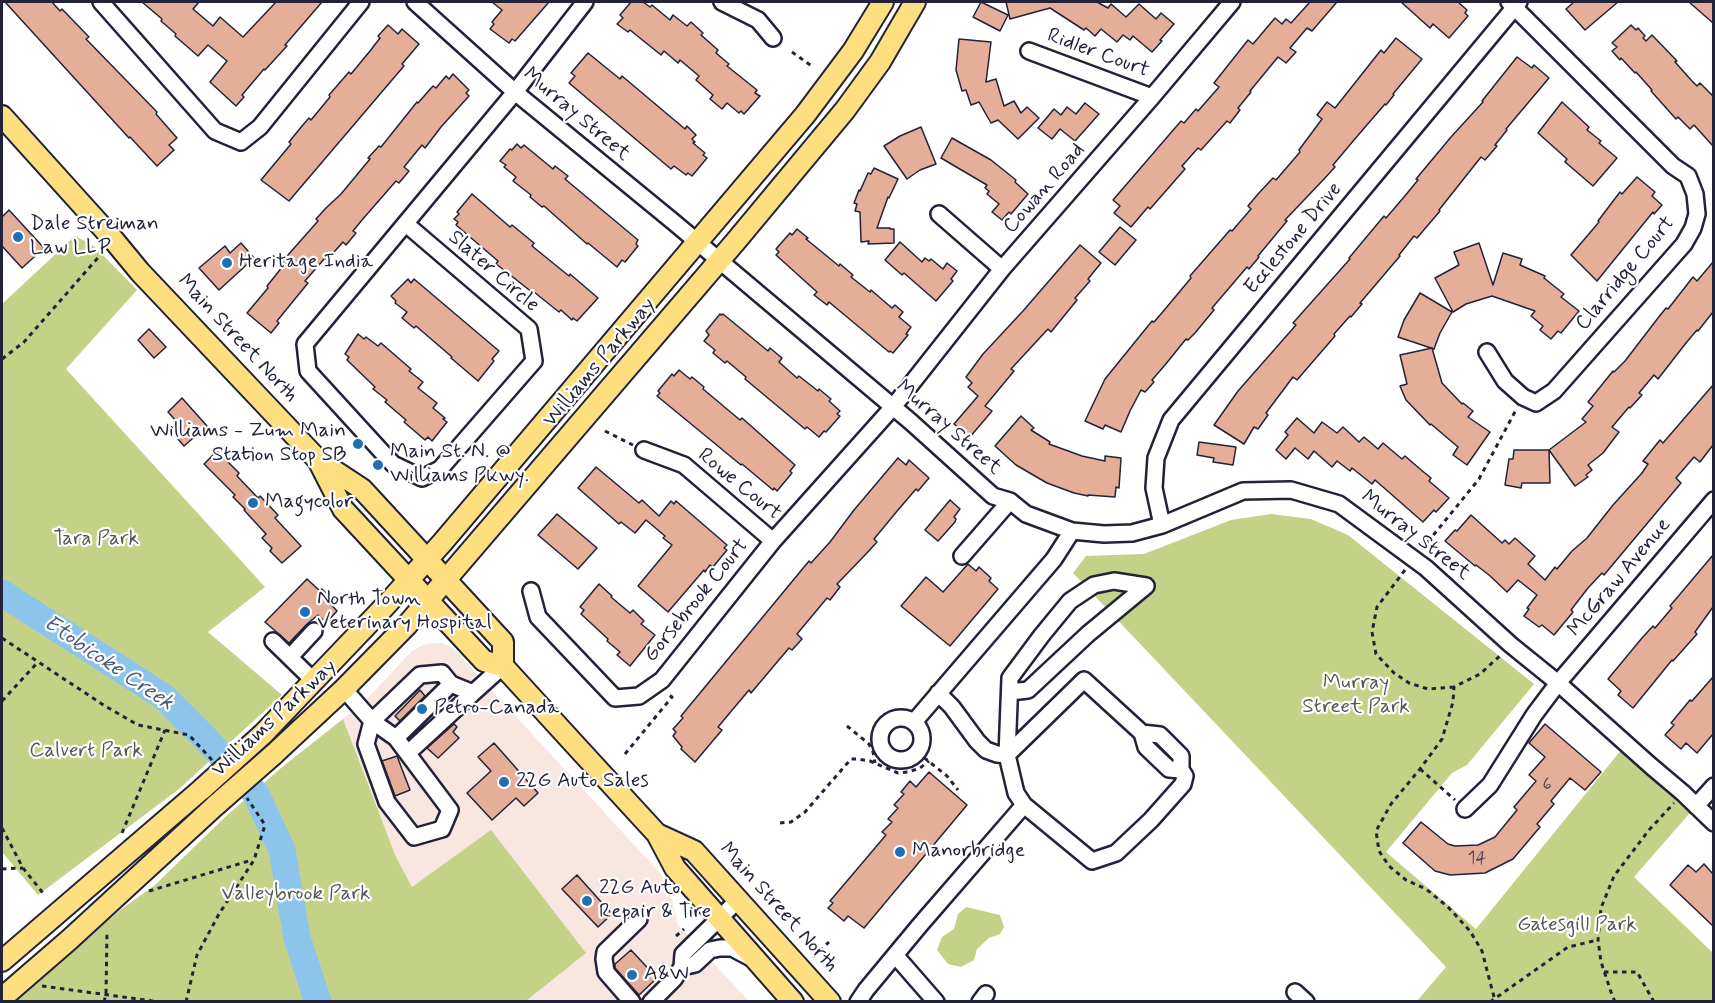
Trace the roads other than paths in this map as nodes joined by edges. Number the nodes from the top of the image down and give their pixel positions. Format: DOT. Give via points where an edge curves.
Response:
graph roads {
  1 [pos="101,2"];
  2 [pos="361,2"];
  3 [pos="415,2"];
  4 [pos="585,2"];
  5 [pos="722,2"];
  6 [pos="883,2"];
  7 [pos="915,2"];
  8 [pos="1232,2"];
  9 [pos="1514,3"];
  10 [pos="773,38"];
  11 [pos="1029,51"];
  12 [pos="515,92"];
  13 [pos="1152,97"];
  14 [pos="2,116"];
  15 [pos="939,214"];
  16 [pos="406,224"];
  17 [pos="697,242"];
  18 [pos="719,261"];
  19 [pos="1002,269"];
  20 [pos="1487,352"];
  21 [pos="893,407"];
  22 [pos="644,450"];
  23 [pos="318,460"];
  24 [pos="1713,500"];
  25 [pos="1010,501"];
  26 [pos="1162,525"];
  27 [pos="1072,531"];
  28 [pos="773,541"];
  29 [pos="962,556"];
  30 [pos="427,559"];
  31 [pos="408,580"];
  32 [pos="446,580"];
  33 [pos="531,591"];
  34 [pos="428,601"];
  35 [pos="314,631"];
  36 [pos="273,641"];
  37 [pos="290,657"];
  38 [pos="503,666"];
  39 [pos="314,681"];
  40 [pos="1558,683"];
  41 [pos="452,684"];
  42 [pos="344,689"];
  43 [pos="1010,692"];
  44 [pos="473,693"];
  45 [pos="938,693"];
  46 [pos="372,721"];
  47 [pos="914,722"];
  48 [pos="396,738"];
  49 [pos="408,753"];
  50 [pos="1007,755"];
  51 [pos="1713,786"];
  52 [pos="1024,805"];
  53 [pos="1696,806"];
  54 [pos="1465,809"];
  55 [pos="1713,823"];
  56 [pos="657,834"];
  57 [pos="738,900"];
  58 [pos="719,918"];
  59 [pos="639,919"];
  60 [pos="895,955"];
  61 [pos="2,962"];
  62 [pos="759,963"];
  63 [pos="682,967"];
  64 [pos="2,998"];
  65 [pos="632,1002"];
  66 [pos="651,1002"];
  67 [pos="793,1002"];
  68 [pos="830,1002"];
  69 [pos="858,1002"];
  70 [pos="936,1002"];
  1 -- 2 [label="street" via="215,131 241,142 260,127"];
  3 -- 12 [label="street, Murray Street"];
  4 -- 12 [label="street, Slater Circle"];
  5 -- 10 [label="street" via="758,20"];
  6 -- 17 [label="main road, Williams Parkway" via="832,80"];
  7 -- 18 [label="main road, Williams Parkway" via="880,62 845,110"];
  8 -- 13 [label="street, Cowan Road"];
  9 -- 20 [label="street, Clarridge Court" via="1673,166 1688,176 1697,214 1684,244 1554,391 1536,403 1522,397 1505,381"];
  9 -- 26 [label="street, Ecclestone Drive" via="1171,420 1156,458 1154,488"];
  11 -- 13 [label="street, Ridler Court"];
  12 -- 16 [label="street, Slater Circle"];
  12 -- 17 [label="street, Murray Street"];
  13 -- 19 [label="street, Cowan Road"];
  14 -- 23 [label="main road, Main Street North" via="140,272"];
  15 -- 19 [label="street"];
  16 -- 16 [label="street, Slater Circle" via="305,344 308,371 393,464 422,478 440,469 534,361 529,329"];
  17 -- 18 [label="street, Murray Street"];
  17 -- 30 [label="main road, Williams Parkway"];
  18 -- 21 [label="street, Murray Street"];
  18 -- 32 [label="main road, Williams Parkway"];
  19 -- 21 [label="street, Cowan Road"];
  21 -- 25 [label="street, Murray Street" via="993,496"];
  21 -- 28 [label="street, Gorsebrook Court"];
  22 -- 28 [label="street, Rowe Court" via="684,465"];
  23 -- 30 [label="main road, Main Street North" via="362,489"];
  23 -- 31 [label="main road, Main Street North" via="343,509"];
  24 -- 40 [label="street, McGraw Avenue"];
  25 -- 27 [label="street, Murray Street" via="1026,514"];
  25 -- 29 [label="street"];
  26 -- 27 [label="street, Murray Street" via="1132,533"];
  26 -- 40 [label="street, Murray Street" via="1243,491 1291,490 1339,504 1426,568"];
  27 -- 45 [label="street" via="1054,559"];
  28 -- 33 [label="street, Gorsebrook Court" via="662,680 639,696 615,698 538,617"];
  30 -- 31 [label="main road, Williams Parkway"];
  30 -- 32 [label="main road, Main Street North"];
  31 -- 34 [label="main road, Main Street North"];
  31 -- 39 [label="main road, Williams Parkway"];
  32 -- 34 [label="main road, Williams Parkway"];
  32 -- 38 [label="main road, Main Street North" via="503,642"];
  34 -- 38 [label="main road, Main Street North" via="484,661"];
  34 -- 42 [label="main road, Williams Parkway"];
  35 -- 37 [label="street"];
  36 -- 37 [label="street"];
  37 -- 39 [label="street"];
  38 -- 44 [label="street"];
  38 -- 56 [label="main road, Main Street North"];
  39 -- 61 [label="main road, Williams Parkway, bridge" via="202,789"];
  40 -- 53 [label="street, Murray Street"];
  40 -- 54 [label="street, McGraw Avenue" via="1490,785"];
  41 -- 44 [label="street"];
  41 -- 46 [label="street" via="442,673 420,675"];
  41 -- 48 [label="street"];
  42 -- 46 [label="street"];
  42 -- 64 [label="main road, Williams Parkway, bridge"];
  43 -- 43 [label="street" via="1010,678 1070,601 1094,585 1114,581 1146,586 1028,690"];
  43 -- 50 [label="street"];
  44 -- 49 [label="street"];
  45 -- 47 [label="street"];
  45 -- 50 [label="street" via="986,750"];
  46 -- 48 [label="street"];
  46 -- 49 [label="street" via="366,744 376,773 387,802 414,837 442,829 450,810"];
  47 -- 47 [label="street" via="922,735 923,756 892,758 882,746 882,731 899,718"];
  48 -- 49 [label="street"];
  50 -- 52 [label="street" via="1016,793"];
  50 -- 52 [label="street" via="1084,680 1142,732 1160,735 1181,756 1184,784 1116,853 1092,861"];
  51 -- 53 [label="street"];
  52 -- 60 [label="street"];
  53 -- 55 [label="street, Murray Street"];
  56 -- 57 [label="main road, Main Street North" via="694,851"];
  56 -- 58 [label="main road, Main Street North" via="675,868"];
  57 -- 58 [label="street"];
  57 -- 68 [label="main road, Main Street North"];
  58 -- 62 [label="main road, Main Street North"];
  58 -- 63 [label="street" via="683,954"];
  59 -- 65 [label="street" via="605,952 604,959 606,972"];
  60 -- 69 [label="street"];
  60 -- 70 [label="street"];
  62 -- 63 [label="street" via="732,948 720,948 710,950 695,964"];
  62 -- 67 [label="main road, Main Street North"];
  63 -- 66 [label="street"];
}
